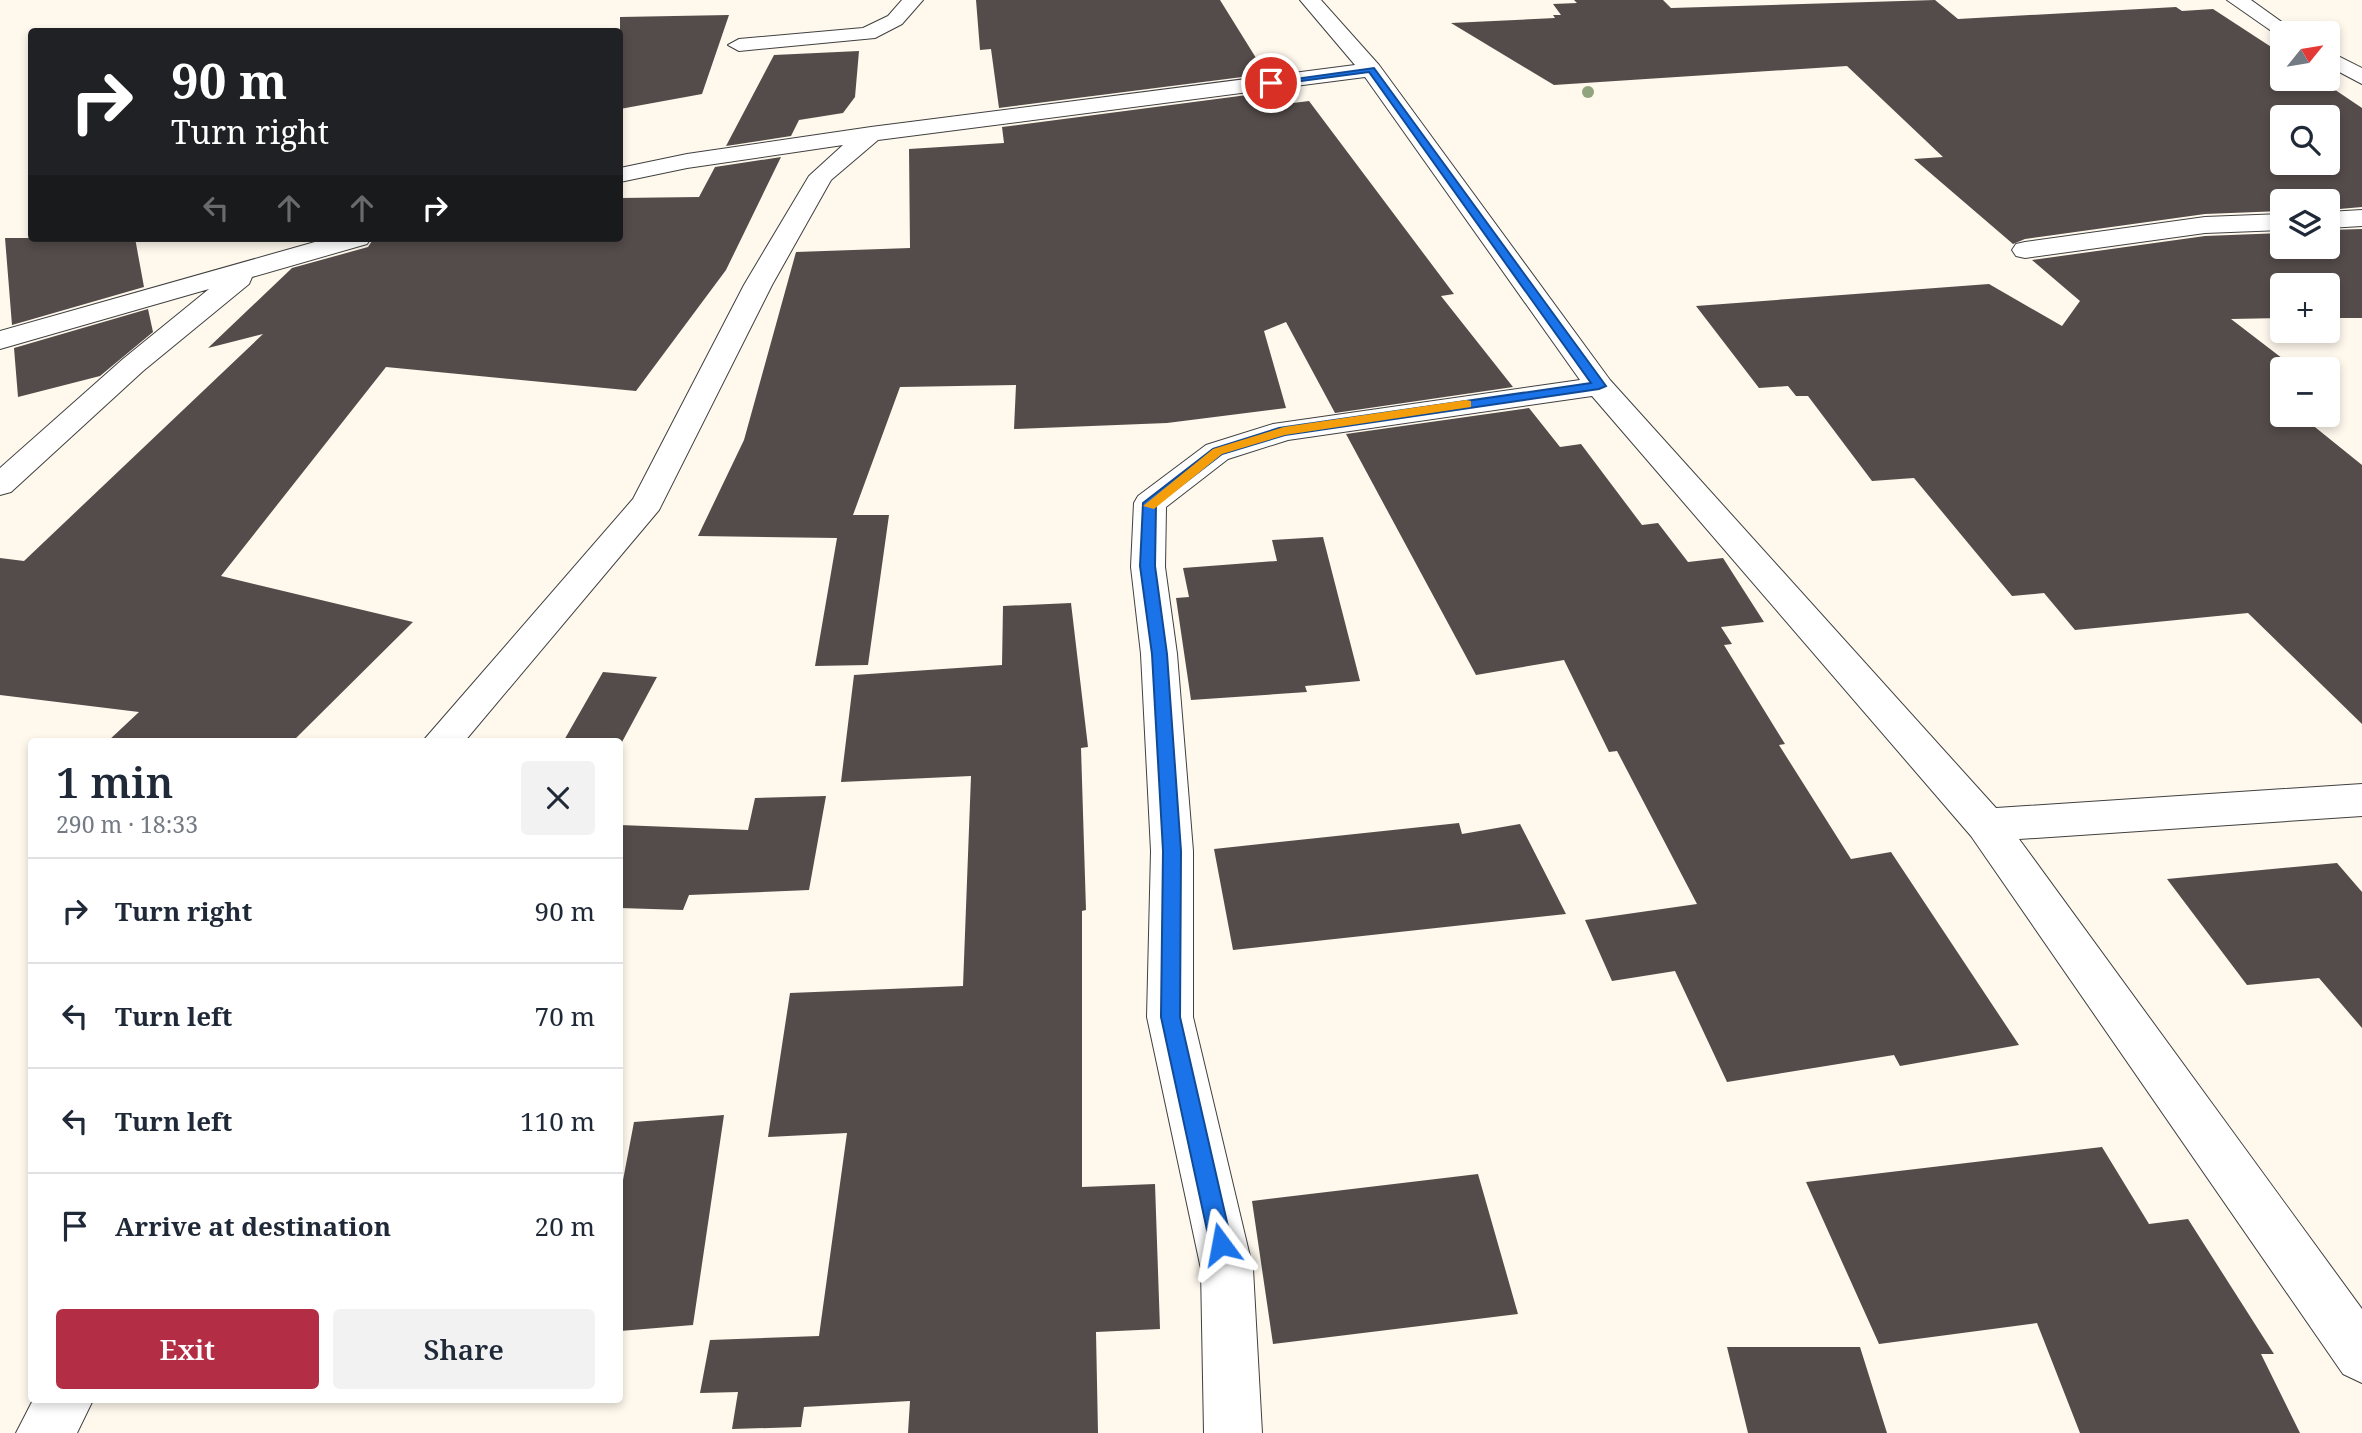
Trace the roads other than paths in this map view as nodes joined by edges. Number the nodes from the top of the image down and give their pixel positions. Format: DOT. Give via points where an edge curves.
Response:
graph roads {
  1 [pos="913,0"];
  2 [pos="1310,0"];
  3 [pos="2237,0"];
  4 [pos="2270,22"];
  5 [pos="739,46"];
  6 [pos="2340,64"];
  7 [pos="1371,69"];
  8 [pos="2362,77"];
  9 [pos="871,134"];
  10 [pos="623,174"];
  11 [pos="2362,218"];
  12 [pos="2340,219"];
  13 [pos="2270,222"];
  14 [pos="343,242"];
  15 [pos="2025,250"];
  16 [pos="252,267"];
  17 [pos="0,312"];
  18 [pos="50,326"];
  19 [pos="0,340"];
  20 [pos="1599,386"];
  21 [pos="0,485"];
  22 [pos="445,738"];
  23 [pos="2362,800"];
  24 [pos="1986,825"];
  25 [pos="2362,1354"];
  26 [pos="63,1403"];
  27 [pos="45,1433"];
  28 [pos="1233,1433"];
  1 -- 5 [label="street" via="895,20 868,34"];
  2 -- 7 [label="street"];
  3 -- 4 [label="street"];
  6 -- 8 [label="street"];
  7 -- 9 [label="street"];
  7 -- 20 [label="street"];
  9 -- 10 [label="street"];
  9 -- 22 [label="street" via="821,176 758,285 647,503"];
  11 -- 12 [label="street"];
  13 -- 15 [label="street" via="2205,225"];
  14 -- 16 [label="street"];
  16 -- 18 [label="street"];
  16 -- 21 [label="street" via="133,365"];
  17 -- 18 [label="street"];
  18 -- 19 [label="street"];
  20 -- 24 [label="street"];
  20 -- 28 [label="street" via="1284,431 1217,452 1150,503 1148,566 1159,654 1172,851 1170,1017 1227,1269"];
  23 -- 24 [label="street"];
  24 -- 25 [label="street"];
  26 -- 27 [label="street"];
}
